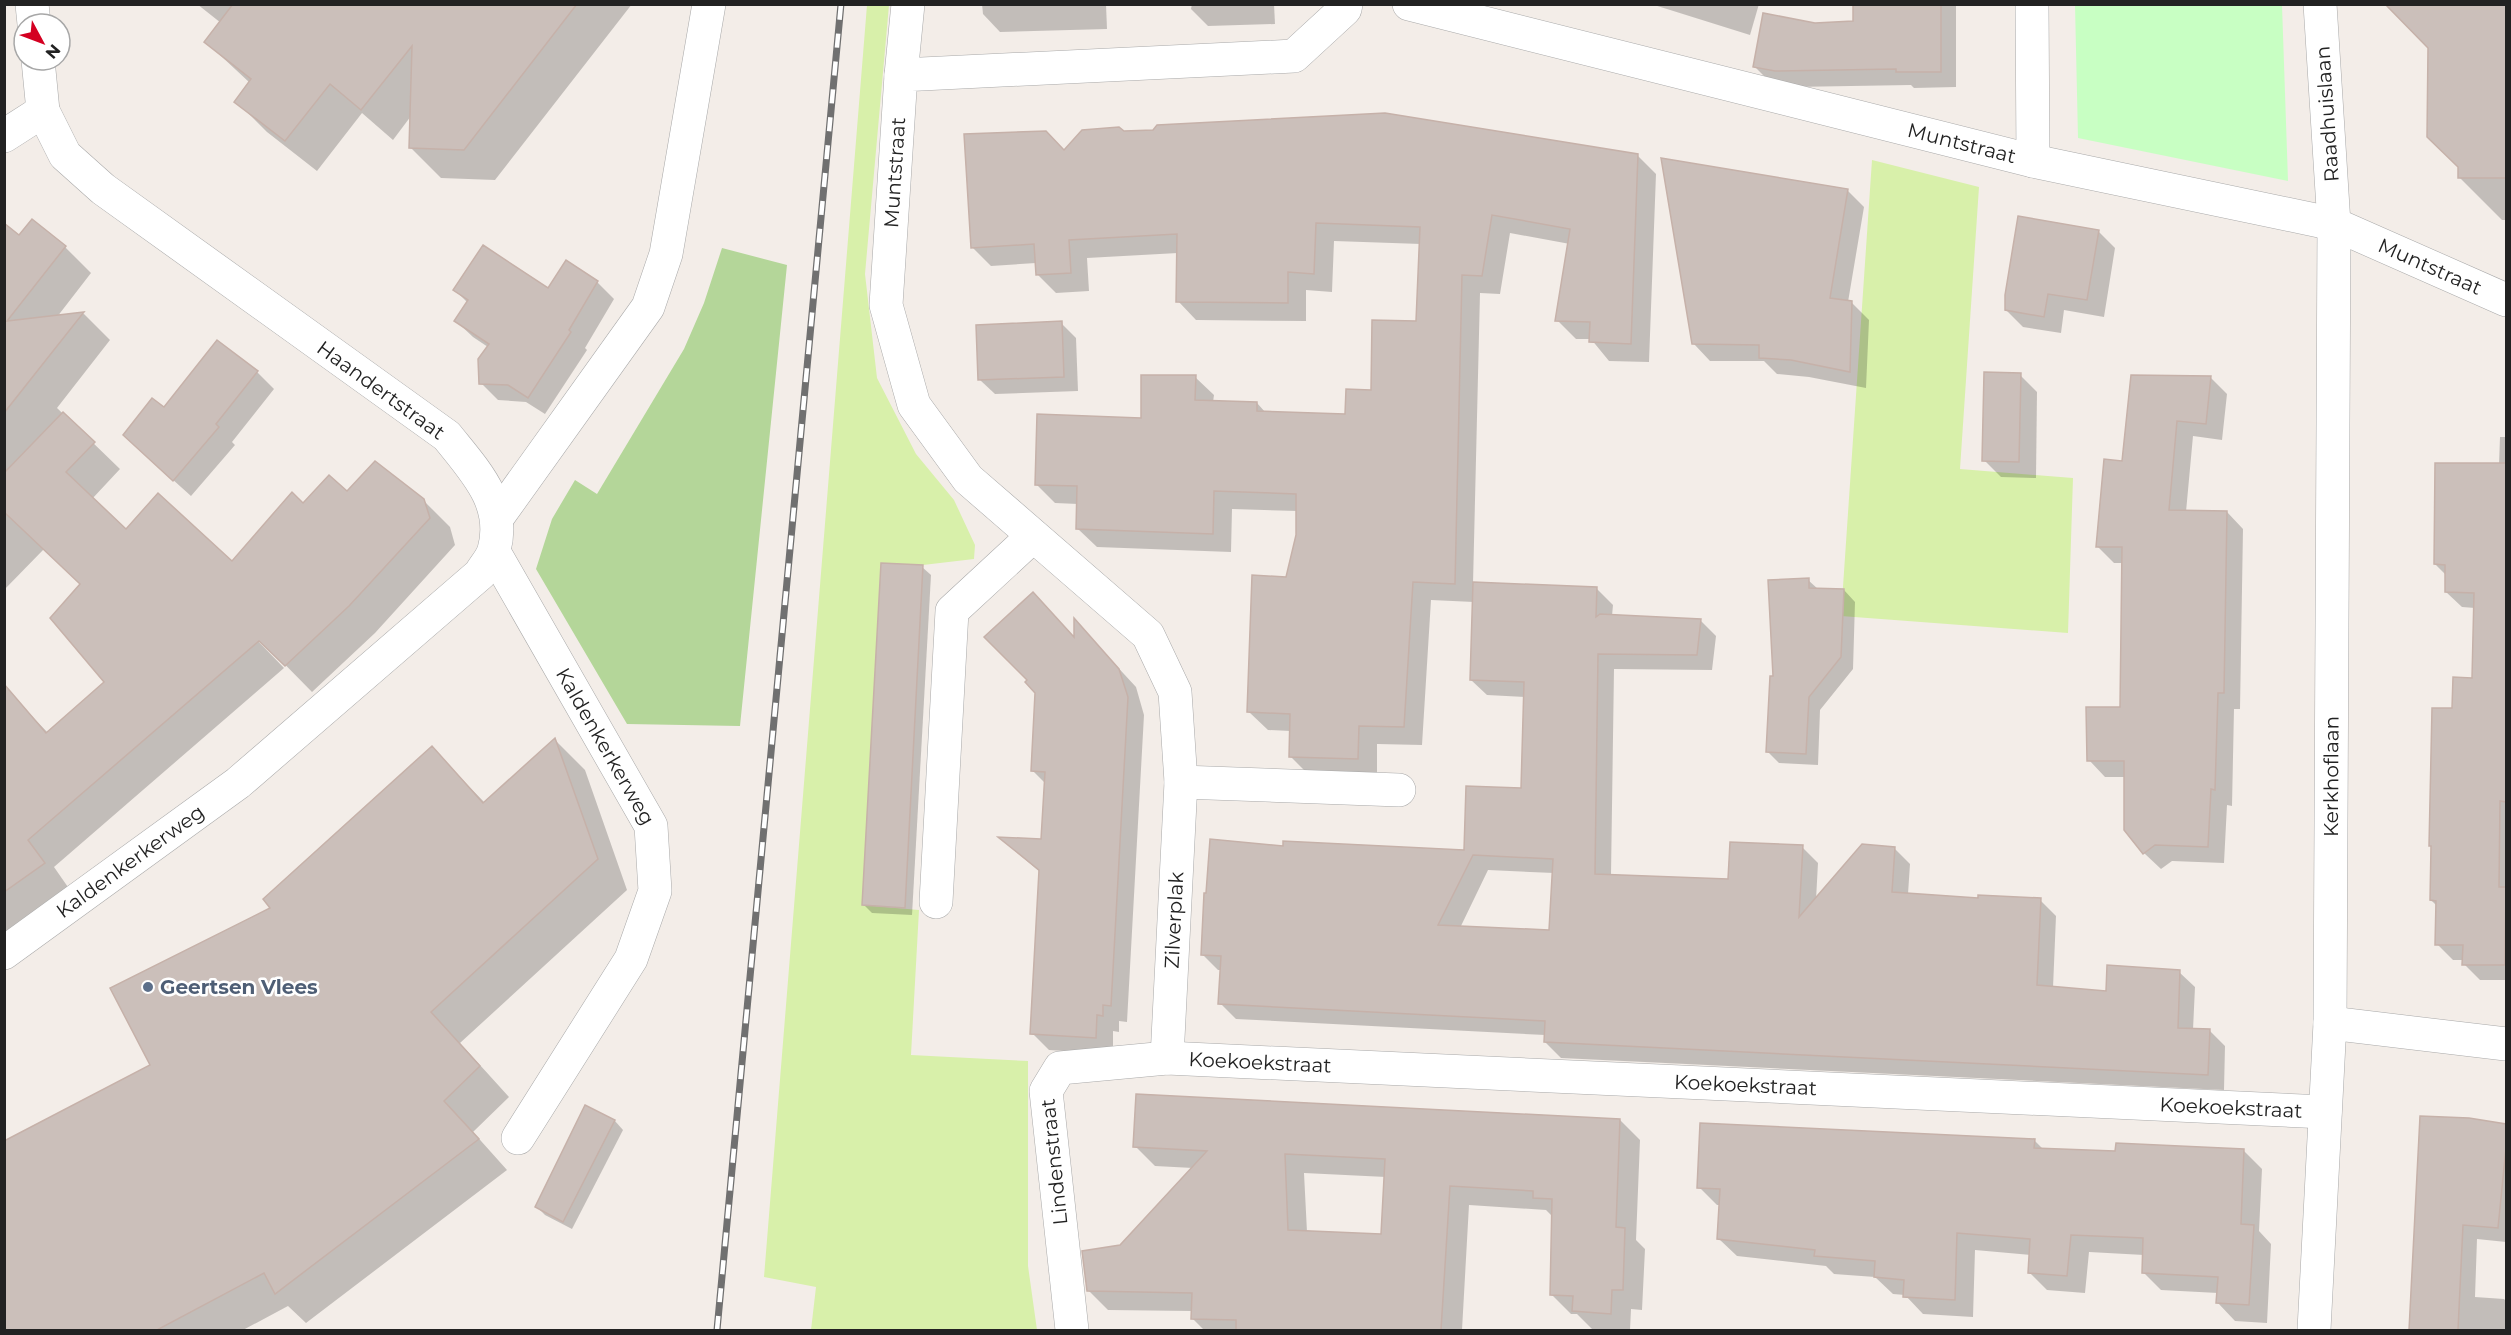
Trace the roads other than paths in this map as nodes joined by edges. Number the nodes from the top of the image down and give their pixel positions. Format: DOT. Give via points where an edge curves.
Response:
graph roads {
  1 [pos="709,4"];
  2 [pos="908,4"];
  3 [pos="1347,4"];
  4 [pos="1409,4"];
  5 [pos="2032,4"];
  6 [pos="2320,4"];
  7 [pos="39,72"];
  8 [pos="901,75"];
  9 [pos="43,111"];
  10 [pos="4,136"];
  11 [pos="2033,161"];
  12 [pos="2334,224"];
  13 [pos="2506,300"];
  14 [pos="497,518"];
  15 [pos="1033,536"];
  16 [pos="494,552"];
  17 [pos="1148,635"];
  18 [pos="1181,782"];
  19 [pos="1399,790"];
  20 [pos="936,902"];
  21 [pos="4,953"];
  22 [pos="2330,1023"];
  23 [pos="2506,1044"];
  24 [pos="1167,1058"];
  25 [pos="2325,1112"];
  26 [pos="518,1138"];
  27 [pos="1072,1330"];
  28 [pos="2314,1330"];
  1 -- 14 [label="street" via="666,254 648,307"];
  2 -- 8 [label="street, Muntstraat"];
  3 -- 8 [label="street" via="1294,56"];
  4 -- 11 [label="street, Muntstraat"];
  5 -- 11 [label="street"];
  6 -- 12 [label="street, Raadhuislaan"];
  7 -- 9 [label="street, Haandertstraat"];
  8 -- 15 [label="street, Muntstraat" via="886,305 914,405 968,479"];
  9 -- 10 [label="street"];
  9 -- 14 [label="street, Haandertstraat" via="65,155 103,189 447,436 485,483"];
  11 -- 12 [label="street, Muntstraat"];
  12 -- 13 [label="street, Muntstraat"];
  12 -- 22 [label="street, Kerkhoflaan"];
  14 -- 16 [label="street, Kaldenkerkerweg"];
  15 -- 17 [label="street, Muntstraat"];
  15 -- 20 [label="street" via="952,611"];
  16 -- 21 [label="street, Kaldenkerkerweg" via="480,574 238,783"];
  16 -- 26 [label="street, Kaldenkerkerweg" via="651,826 655,891 631,959"];
  17 -- 18 [label="street, Zilverplak" via="1175,692"];
  18 -- 19 [label="street"];
  18 -- 24 [label="street, Zilverplak"];
  22 -- 23 [label="street"];
  22 -- 25 [label="street, Kerkhoflaan"];
  24 -- 25 [label="street, Koekoekstraat"];
  24 -- 27 [label="street, Lindenstraat" via="1060,1068 1046,1091"];
  25 -- 28 [label="street, Kerkhoflaan"];
}
